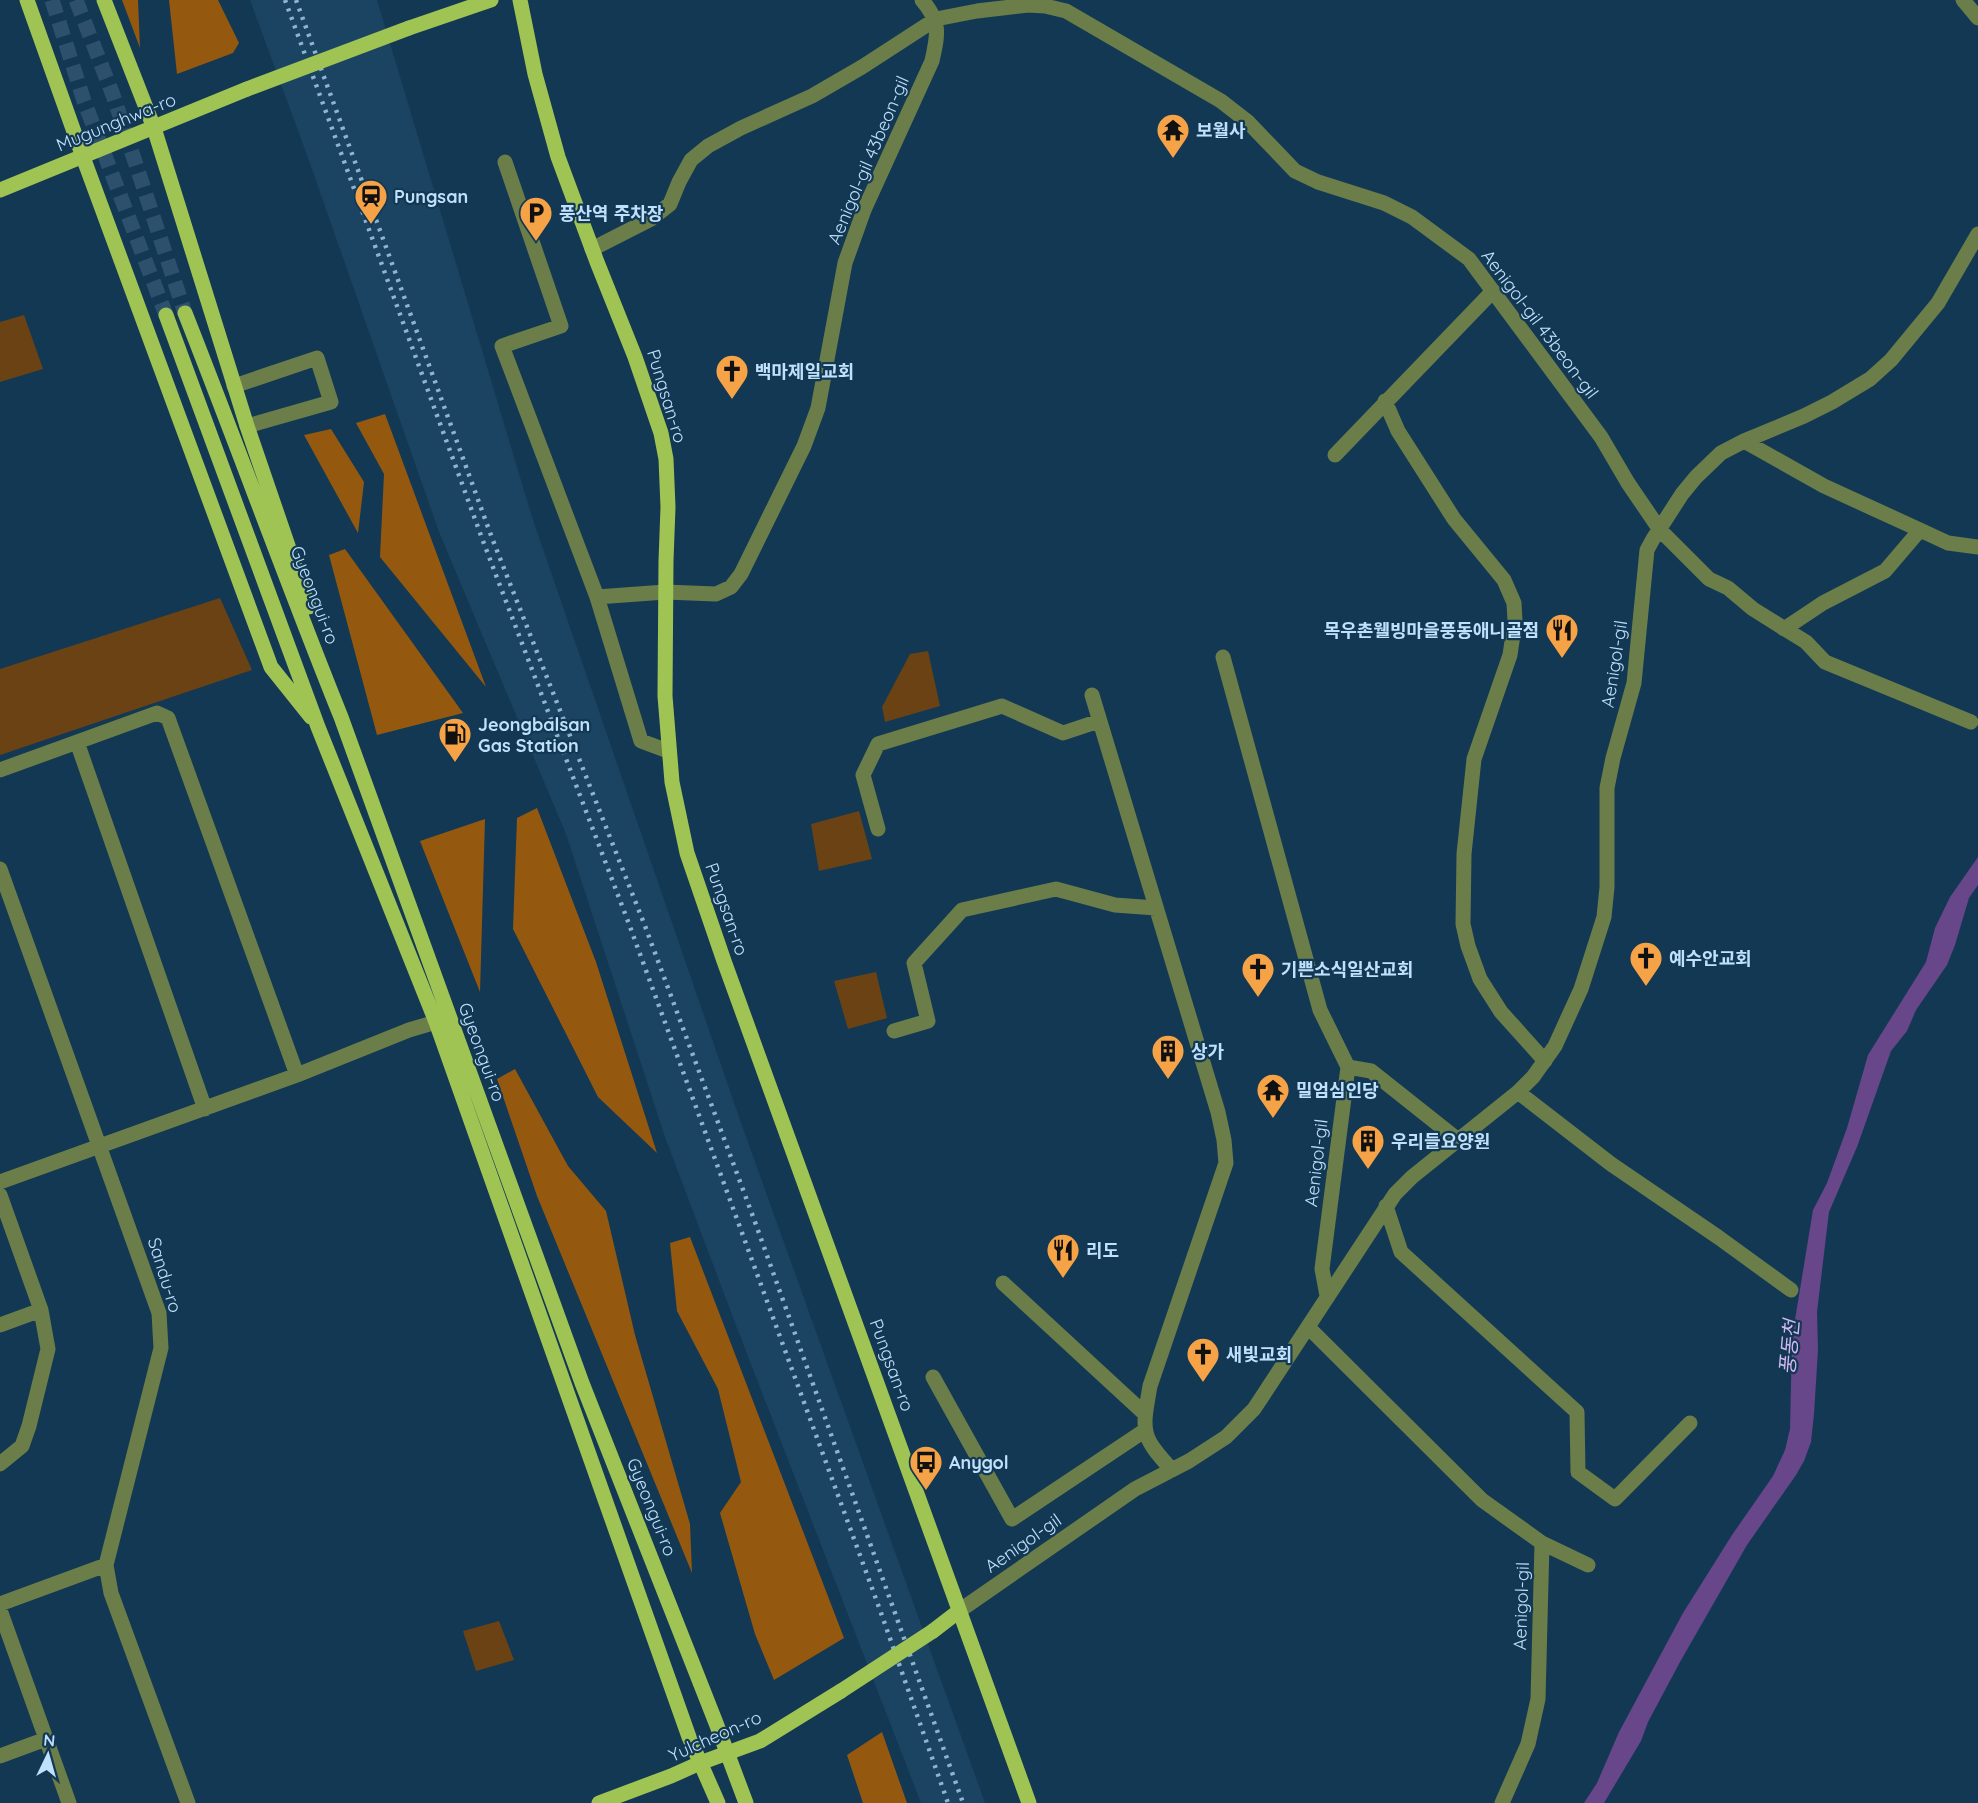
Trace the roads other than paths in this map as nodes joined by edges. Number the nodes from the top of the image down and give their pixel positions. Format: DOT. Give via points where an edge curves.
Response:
graph roads {
  1 [pos="27,0"];
  2 [pos="104,0"];
  3 [pos="491,0"];
  4 [pos="520,0"];
  5 [pos="922,0"];
  6 [pos="1962,0"];
  7 [pos="1978,18"];
  8 [pos="936,20"];
  9 [pos="154,128"];
  10 [pos="83,157"];
  11 [pos="505,162"];
  12 [pos="0,190"];
  13 [pos="1978,234"];
  14 [pos="592,249"];
  15 [pos="1493,291"];
  16 [pos="185,313"];
  17 [pos="166,315"];
  18 [pos="234,386"];
  19 [pos="1385,401"];
  20 [pos="247,426"];
  21 [pos="1744,441"];
  22 [pos="1335,455"];
  23 [pos="1660,530"];
  24 [pos="1920,530"];
  25 [pos="1978,547"];
  26 [pos="665,592"];
  27 [pos="597,597"];
  28 [pos="1784,629"];
  29 [pos="1223,657"];
  30 [pos="1092,695"];
  31 [pos="341,717"];
  32 [pos="1100,722"];
  33 [pos="1971,722"];
  34 [pos="318,727"];
  35 [pos="77,742"];
  36 [pos="668,751"];
  37 [pos="0,770"];
  38 [pos="878,829"];
  39 [pos="0,869"];
  40 [pos="1156,908"];
  41 [pos="436,1022"];
  42 [pos="894,1031"];
  43 [pos="1545,1061"];
  44 [pos="1348,1066"];
  45 [pos="297,1075"];
  46 [pos="1518,1092"];
  47 [pos="205,1109"];
  48 [pos="1458,1140"];
  49 [pos="101,1147"];
  50 [pos="0,1182"];
  51 [pos="0,1195"];
  52 [pos="1386,1206"];
  53 [pos="1003,1283"];
  54 [pos="1791,1290"];
  55 [pos="1327,1296"];
  56 [pos="41,1310"];
  57 [pos="0,1325"];
  58 [pos="1308,1327"];
  59 [pos="933,1377"];
  60 [pos="1145,1414"];
  61 [pos="1690,1424"];
  62 [pos="1144,1431"];
  63 [pos="0,1464"];
  64 [pos="1172,1470"];
  65 [pos="1542,1543"];
  66 [pos="106,1565"];
  67 [pos="1588,1565"];
  68 [pos="0,1604"];
  69 [pos="0,1610"];
  70 [pos="958,1611"];
  71 [pos="46,1739"];
  72 [pos="727,1752"];
  73 [pos="0,1756"];
  74 [pos="700,1762"];
  75 [pos="69,1803"];
  76 [pos="188,1803"];
  77 [pos="599,1803"];
  78 [pos="718,1803"];
  79 [pos="746,1803"];
  80 [pos="1029,1803"];
  81 [pos="1502,1803"];
  1 -- 10 [label="main road"];
  2 -- 9 [label="main road"];
  3 -- 9 [label="main road, Mugunghwa-ro, bridge" via="247,89"];
  4 -- 14 [label="main road, Pungsan-ro" via="558,157"];
  5 -- 8 [label="street"];
  6 -- 7 [label="street"];
  8 -- 14 [label="street, Aenigol-gil 43beon-gil" via="812,96 708,146 691,160 670,204 651,219"];
  8 -- 15 [label="street, Aenigol-gil 43beon-gil" via="1028,5 1066,11 1221,101 1248,122 1295,171 1412,217 1469,260"];
  8 -- 26 [label="street, Aenigol-gil 43beon-gil" via="938,35 932,60 864,210 845,263 818,408 804,446 731,587 716,594"];
  9 -- 10 [label="main road, Mugunghwa-ro"];
  9 -- 18 [label="main road"];
  10 -- 12 [label="main road, Mugunghwa-ro"];
  10 -- 34 [label="main road" via="271,667"];
  11 -- 27 [label="street" via="561,326 502,346"];
  13 -- 21 [label="street, Aenigol-gil" via="1938,303 1870,379 1804,416"];
  14 -- 26 [label="main road, Pungsan-ro" via="661,433 668,507"];
  15 -- 19 [label="street"];
  15 -- 23 [label="street, Aenigol-gil 43beon-gil" via="1601,437"];
  16 -- 31 [label="main road, Gyeongui-ro"];
  17 -- 34 [label="main road, Gyeongui-ro"];
  18 -- 20 [label="main road"];
  18 -- 20 [label="street" via="317,358 321,369 331,402"];
  19 -- 22 [label="street"];
  19 -- 43 [label="street" via="1398,431 1454,519 1504,580 1514,603 1510,655 1474,759 1464,854 1463,924 1480,979 1501,1012"];
  20 -- 31 [label="main road" via="326,657"];
  21 -- 23 [label="street, Aenigol-gil" via="1721,453 1696,477"];
  21 -- 24 [label="street" via="1824,486"];
  23 -- 28 [label="street, Aenigol-gil 43beon-gil" via="1709,579 1728,588"];
  23 -- 43 [label="street, Aenigol-gil" via="1647,550 1634,683 1607,788 1604,917 1581,989"];
  24 -- 25 [label="street" via="1948,543"];
  24 -- 28 [label="street" via="1885,571 1823,603"];
  26 -- 27 [label="street, Aenigol-gil 43beon-gil"];
  26 -- 36 [label="main road, Pungsan-ro"];
  27 -- 36 [label="street" via="642,741"];
  28 -- 33 [label="street, Aenigol-gil 43beon-gil" via="1806,642 1825,662"];
  29 -- 44 [label="street" via="1320,1010"];
  30 -- 32 [label="street"];
  31 -- 72 [label="main road, Gyeongui-ro" via="582,1383"];
  32 -- 38 [label="street" via="1063,733 1002,706 878,744 863,775"];
  32 -- 40 [label="street"];
  34 -- 41 [label="main road, Gyeongui-ro"];
  35 -- 37 [label="street"];
  35 -- 45 [label="street" via="158,713 168,718"];
  35 -- 47 [label="street"];
  36 -- 70 [label="main road, Pungsan-ro" via="680,824 698,887"];
  39 -- 49 [label="street, Sandu-ro"];
  40 -- 42 [label="street" via="1115,905 1056,889 962,910 914,963 928,1021"];
  40 -- 60 [label="street" via="1218,1112 1226,1163 1150,1386"];
  41 -- 45 [label="street, Gyeongui-ro"];
  41 -- 74 [label="main road, Gyeongui-ro"];
  43 -- 46 [label="street, Aenigol-gil"];
  44 -- 48 [label="street" via="1371,1071"];
  44 -- 55 [label="street, Aenigol-gil" via="1322,1269"];
  45 -- 47 [label="street, Gyeongui-ro"];
  46 -- 48 [label="street, Aenigol-gil"];
  46 -- 54 [label="street" via="1611,1164"];
  47 -- 49 [label="street, Gyeongui-ro"];
  48 -- 52 [label="street, Aenigol-gil" via="1412,1177"];
  49 -- 50 [label="street, Gyeongui-ro"];
  49 -- 66 [label="street, Sandu-ro" via="159,1312 161,1348"];
  51 -- 56 [label="street"];
  52 -- 55 [label="street, Aenigol-gil"];
  52 -- 61 [label="street" via="1401,1252 1577,1412 1578,1472 1615,1499"];
  53 -- 60 [label="street"];
  55 -- 58 [label="street, Aenigol-gil"];
  56 -- 57 [label="street"];
  56 -- 63 [label="street" via="48,1349 29,1426 22,1446"];
  58 -- 64 [label="street, Aenigol-gil" via="1246,1419 1226,1437"];
  58 -- 65 [label="street, Aenigol-gil" via="1482,1500"];
  59 -- 62 [label="street" via="1012,1519"];
  60 -- 62 [label="street"];
  62 -- 64 [label="street" via="1151,1447"];
  64 -- 70 [label="street, Aenigol-gil" via="1135,1489"];
  65 -- 67 [label="street"];
  65 -- 81 [label="street, Aenigol-gil" via="1538,1699 1528,1744"];
  66 -- 68 [label="street"];
  66 -- 76 [label="street, Sandu-ro" via="111,1593"];
  69 -- 71 [label="street"];
  70 -- 72 [label="main road, Yulcheon-ro, bridge" via="841,1691 759,1741"];
  70 -- 80 [label="main road, Pungsan-ro"];
  71 -- 73 [label="street"];
  71 -- 75 [label="street"];
  72 -- 74 [label="main road, Yulcheon-ro"];
  72 -- 79 [label="main road, Gyeongui-ro"];
  74 -- 77 [label="main road, Yulcheon-ro"];
  74 -- 78 [label="main road, Gyeongui-ro"];
}
